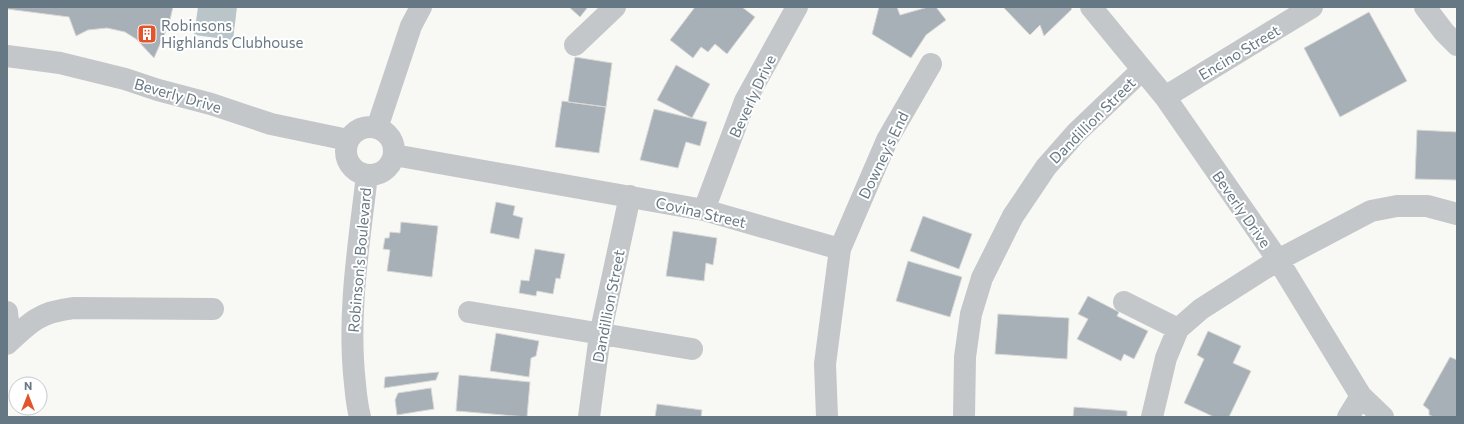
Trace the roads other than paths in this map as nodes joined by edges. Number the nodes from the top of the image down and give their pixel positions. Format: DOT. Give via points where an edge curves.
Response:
graph roads {
  1 [pos="421,7"];
  2 [pos="615,7"];
  3 [pos="797,7"];
  4 [pos="1091,7"];
  5 [pos="1312,7"];
  6 [pos="1426,7"];
  7 [pos="1286,14"];
  8 [pos="575,45"];
  9 [pos="1457,45"];
  10 [pos="7,56"];
  11 [pos="931,64"];
  12 [pos="1142,70"];
  13 [pos="1165,97"];
  14 [pos="377,128"];
  15 [pos="348,140"];
  16 [pos="394,155"];
  17 [pos="367,175"];
  18 [pos="630,196"];
  19 [pos="704,210"];
  20 [pos="1457,214"];
  21 [pos="840,249"];
  22 [pos="1278,260"];
  23 [pos="1124,302"];
  24 [pos="213,309"];
  25 [pos="7,312"];
  26 [pos="469,312"];
  27 [pos="1178,329"];
  28 [pos="600,335"];
  29 [pos="8,342"];
  30 [pos="692,349"];
  31 [pos="1361,396"];
  32 [pos="360,417"];
  33 [pos="589,417"];
  34 [pos="827,417"];
  35 [pos="964,417"];
  36 [pos="1152,417"];
  37 [pos="1348,417"];
  38 [pos="1383,417"];
  1 -- 14 [label="street" via="411,26"];
  2 -- 8 [label="street"];
  3 -- 19 [label="street, Beverly Drive" via="745,101"];
  4 -- 12 [label="street, Beverly Drive"];
  5 -- 7 [label="street, Encino Street"];
  6 -- 9 [label="street"];
  7 -- 13 [label="street, Encino Street"];
  10 -- 15 [label="street, Beverly Drive" via="60,63 125,79 271,124"];
  11 -- 21 [label="street, Downey's End" via="887,140"];
  12 -- 13 [label="street, Beverly Drive"];
  12 -- 35 [label="street, Dandillion Street" via="1076,133 1046,167 1013,216 982,278 971,314 965,357"];
  13 -- 22 [label="street, Beverly Drive"];
  14 -- 15 [label="street" via="361,128"];
  14 -- 16 [label="street" via="392,141"];
  15 -- 17 [label="street" via="346,160 354,170"];
  16 -- 17 [label="street" via="388,168 374,175"];
  16 -- 18 [label="street, Covina Street"];
  17 -- 32 [label="street, Robinson's Boulevard" via="354,292 352,336"];
  18 -- 19 [label="street, Covina Street"];
  18 -- 28 [label="street, Dandillion Street"];
  19 -- 21 [label="street, Covina Street"];
  20 -- 22 [label="street" via="1427,206 1397,206 1371,211"];
  21 -- 34 [label="street" via="825,364"];
  22 -- 27 [label="street" via="1201,309"];
  22 -- 31 [label="street, Beverly Drive"];
  23 -- 27 [label="street"];
  24 -- 29 [label="street" via="53,310 34,319"];
  25 -- 29 [label="street"];
  26 -- 28 [label="street"];
  27 -- 36 [label="street" via="1166,358"];
  28 -- 30 [label="street"];
  28 -- 33 [label="street, Dandillion Street"];
  31 -- 37 [label="street"];
  31 -- 38 [label="street, Beverly Drive"];
}
